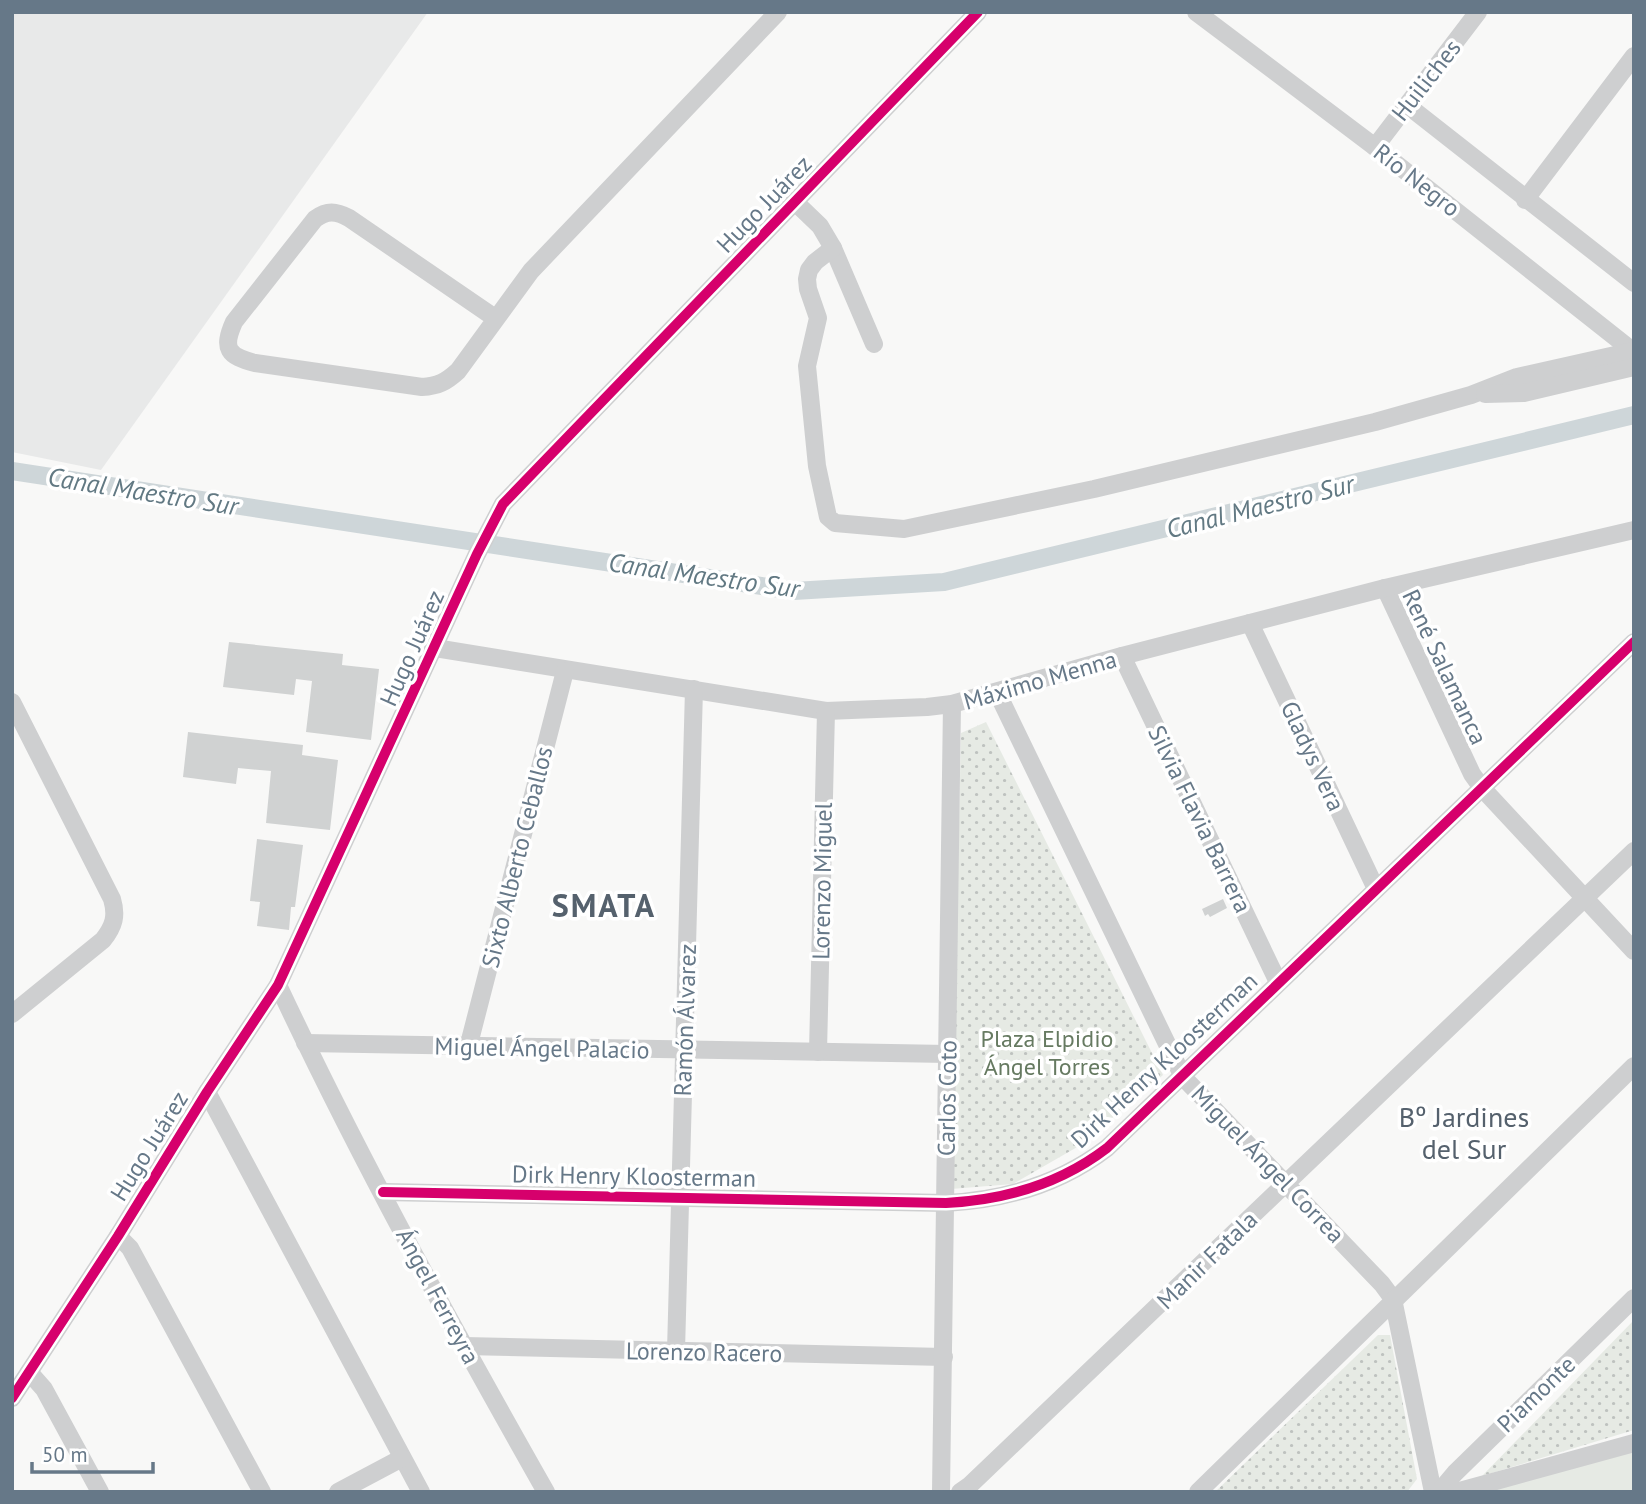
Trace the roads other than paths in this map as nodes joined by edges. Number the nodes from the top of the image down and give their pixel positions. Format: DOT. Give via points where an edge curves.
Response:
graph roads {
  1 [pos="778,12"];
  2 [pos="978,12"];
  3 [pos="1196,12"];
  4 [pos="1478,12"];
  5 [pos="1634,56"];
  6 [pos="1407,105"];
  7 [pos="1375,147"];
  8 [pos="1525,200"];
  9 [pos="795,202"];
  10 [pos="833,248"];
  11 [pos="1634,283"];
  12 [pos="495,318"];
  13 [pos="874,344"];
  14 [pos="1633,357"];
  15 [pos="1634,530"];
  16 [pos="1385,588"];
  17 [pos="1250,623"];
  18 [pos="1634,642"];
  19 [pos="435,648"];
  20 [pos="1122,656"];
  21 [pos="565,671"];
  22 [pos="694,690"];
  23 [pos="997,692"];
  24 [pos="12,702"];
  25 [pos="952,704"];
  26 [pos="826,710"];
  27 [pos="1482,788"];
  28 [pos="1634,852"];
  29 [pos="1376,889"];
  30 [pos="1584,899"];
  31 [pos="1634,951"];
  32 [pos="1278,982"];
  33 [pos="278,985"];
  34 [pos="12,1014"];
  35 [pos="305,1043"];
  36 [pos="469,1044"];
  37 [pos="684,1051"];
  38 [pos="818,1052"];
  39 [pos="948,1054"];
  40 [pos="1634,1066"];
  41 [pos="1184,1077"];
  42 [pos="207,1092"];
  43 [pos="1287,1184"];
  44 [pos="383,1192"];
  45 [pos="680,1199"];
  46 [pos="946,1203"];
  47 [pos="118,1236"];
  48 [pos="1634,1297"];
  49 [pos="1393,1299"];
  50 [pos="464,1346"];
  51 [pos="676,1351"];
  52 [pos="944,1357"];
  53 [pos="29,1372"];
  54 [pos="12,1398"];
  55 [pos="1634,1443"];
  56 [pos="402,1458"];
  57 [pos="100,1492"];
  58 [pos="262,1492"];
  59 [pos="338,1492"];
  60 [pos="421,1492"];
  61 [pos="546,1492"];
  62 [pos="941,1492"];
  63 [pos="960,1492"];
  64 [pos="1198,1492"];
  65 [pos="1433,1492"];
  66 [pos="1439,1492"];
  67 [pos="1456,1492"];
  1 -- 12 [label="street" via="531,271"];
  2 -- 9 [label="street, Hugo Juárez"];
  3 -- 7 [label="street, Río Negro"];
  4 -- 6 [label="street, Huiliches"];
  5 -- 8 [label="street"];
  6 -- 7 [label="street, Huiliches"];
  6 -- 8 [label="street"];
  7 -- 14 [label="street, Río Negro"];
  8 -- 11 [label="street"];
  9 -- 10 [label="street" via="820,226"];
  9 -- 19 [label="street, Hugo Juárez" via="503,504"];
  10 -- 13 [label="street"];
  10 -- 14 [label="street" via="815,262 807,279 818,318 807,366 817,466 828,517 835,523 904,529 1335,432 1471,395 1517,377"];
  12 -- 12 [label="street" via="349,218 329,212 315,219 234,322 228,346 238,359 255,363 437,386 458,371"];
  15 -- 16 [label="street, Máximo Menna"];
  16 -- 17 [label="street, Máximo Menna"];
  16 -- 27 [label="street, René Salamanca"];
  17 -- 20 [label="street, Máximo Menna"];
  17 -- 29 [label="street, Gladys Vera"];
  18 -- 27 [label="street, Dirk Henry Kloosterman"];
  19 -- 21 [label="street, Máximo Menna"];
  19 -- 33 [label="street, Hugo Juárez"];
  20 -- 23 [label="street, Máximo Menna"];
  20 -- 32 [label="street, Silvia Flavia Barrera"];
  21 -- 22 [label="street, Máximo Menna"];
  21 -- 36 [label="street, Sixto Alberto Ceballos"];
  22 -- 26 [label="street, Máximo Menna"];
  22 -- 37 [label="street, Ramón Álvarez"];
  23 -- 25 [label="street, Máximo Menna"];
  23 -- 41 [label="street, Miguel Ángel Correa"];
  24 -- 34 [label="street" via="111,899 115,919 103,940"];
  25 -- 26 [label="street, Máximo Menna"];
  25 -- 39 [label="street, Carlos Coto"];
  26 -- 38 [label="street, Lorenzo Miguel"];
  27 -- 29 [label="street, Dirk Henry Kloosterman"];
  27 -- 30 [label="street, René Salamanca"];
  28 -- 30 [label="street, Manir Fatala"];
  29 -- 32 [label="street, Dirk Henry Kloosterman"];
  30 -- 31 [label="street, René Salamanca"];
  30 -- 43 [label="street, Manir Fatala"];
  32 -- 41 [label="street, Dirk Henry Kloosterman"];
  33 -- 35 [label="street, Ángel Ferreyra"];
  33 -- 42 [label="street, Hugo Juárez"];
  35 -- 36 [label="street, Miguel Ángel Palacio"];
  35 -- 44 [label="street, Ángel Ferreyra"];
  36 -- 37 [label="street, Miguel Ángel Palacio"];
  37 -- 38 [label="street, Miguel Ángel Palacio"];
  37 -- 45 [label="street, Ramón Álvarez"];
  38 -- 39 [label="street, Miguel Ángel Palacio"];
  39 -- 46 [label="street, Carlos Coto"];
  40 -- 49 [label="street"];
  41 -- 43 [label="street, Miguel Ángel Correa"];
  41 -- 46 [label="street, Dirk Henry Kloosterman" via="1085,1165 1024,1191"];
  42 -- 47 [label="street, Hugo Juárez"];
  42 -- 56 [label="street"];
  43 -- 49 [label="street, Miguel Ángel Correa"];
  43 -- 63 [label="street, Manir Fatala"];
  44 -- 45 [label="street, Dirk Henry Kloosterman"];
  44 -- 50 [label="street, Ángel Ferreyra"];
  45 -- 46 [label="street, Dirk Henry Kloosterman"];
  45 -- 51 [label="street, Ramón Álvarez"];
  46 -- 52 [label="street, Carlos Coto"];
  47 -- 53 [label="street, Hugo Juárez"];
  47 -- 58 [label="street" via="130,1248"];
  48 -- 66 [label="street, Piamonte"];
  49 -- 64 [label="street"];
  49 -- 65 [label="street, Miguel Ángel Correa"];
  50 -- 51 [label="street, Lorenzo Racero"];
  50 -- 61 [label="street, Ángel Ferreyra"];
  51 -- 52 [label="street, Lorenzo Racero"];
  52 -- 62 [label="street, Carlos Coto"];
  53 -- 54 [label="street, Hugo Juárez"];
  53 -- 57 [label="street" via="44,1389"];
  55 -- 67 [label="street"];
  56 -- 59 [label="street"];
  56 -- 60 [label="street"];
}
